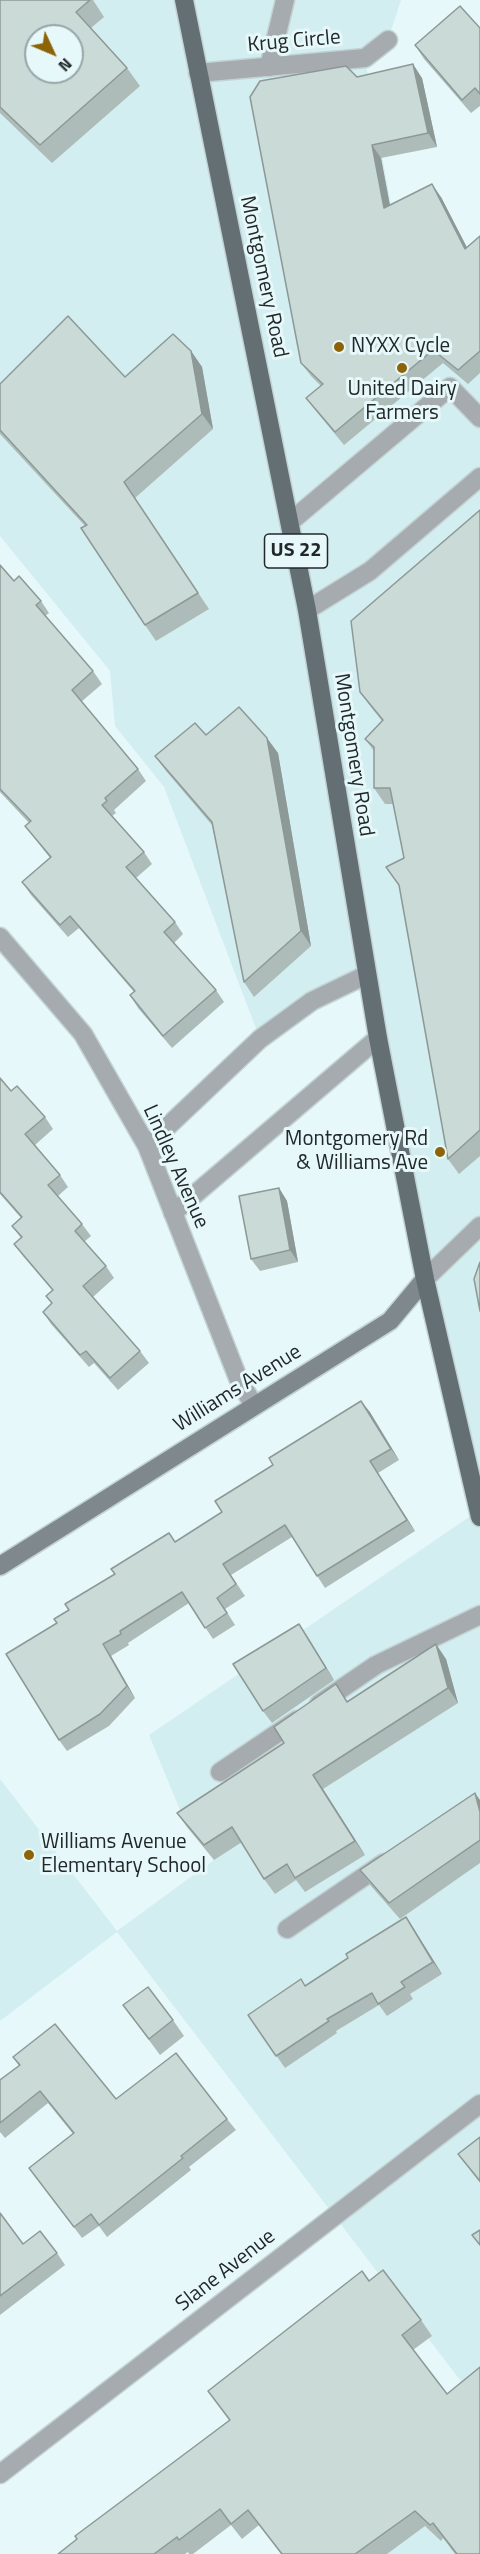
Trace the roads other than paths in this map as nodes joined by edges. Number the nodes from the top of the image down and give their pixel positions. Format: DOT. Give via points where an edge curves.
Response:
graph roads {
  1 [pos="183,0"];
  2 [pos="285,0"];
  3 [pos="388,40"];
  4 [pos="269,67"];
  5 [pos="198,73"];
  6 [pos="480,418"];
  7 [pos="480,477"];
  8 [pos="290,522"];
  9 [pos="307,610"];
  10 [pos="0,937"];
  11 [pos="366,975"];
  12 [pos="378,1038"];
  13 [pos="147,1146"];
  14 [pos="173,1213"];
  15 [pos="480,1226"];
  16 [pos="425,1279"];
  17 [pos="254,1406"];
  18 [pos="480,1517"];
  19 [pos="0,1566"];
  20 [pos="480,1615"];
  21 [pos="220,1772"];
  22 [pos="403,1850"];
  23 [pos="287,1929"];
  24 [pos="480,2104"];
  25 [pos="0,2474"];
  1 -- 5 [label="main road, Montgomery Road / US 22"];
  2 -- 4 [label="street"];
  3 -- 4 [label="street, Krug Circle" via="365,58"];
  4 -- 5 [label="street, Krug Circle"];
  5 -- 8 [label="main road, Montgomery Road / US 22"];
  6 -- 8 [label="street" via="450,387"];
  7 -- 9 [label="street" via="370,572"];
  8 -- 9 [label="main road, Montgomery Road / US 22"];
  9 -- 11 [label="main road, Montgomery Road / US 22"];
  10 -- 13 [label="street, Lindley Avenue" via="83,1034"];
  11 -- 12 [label="main road, Montgomery Road / US 22"];
  11 -- 13 [label="street" via="312,1001 260,1039"];
  12 -- 14 [label="street"];
  12 -- 16 [label="main road, Montgomery Road / US 22"];
  13 -- 14 [label="street, Lindley Avenue"];
  14 -- 17 [label="street, Lindley Avenue" via="238,1378"];
  15 -- 16 [label="street, Williams Avenue"];
  16 -- 17 [label="street, Williams Avenue" via="390,1321"];
  16 -- 18 [label="main road, Montgomery Road / US 22"];
  17 -- 19 [label="street, Williams Avenue"];
  20 -- 21 [label="street" via="376,1665"];
  22 -- 23 [label="street"];
  24 -- 25 [label="street, Slane Avenue"];
}
